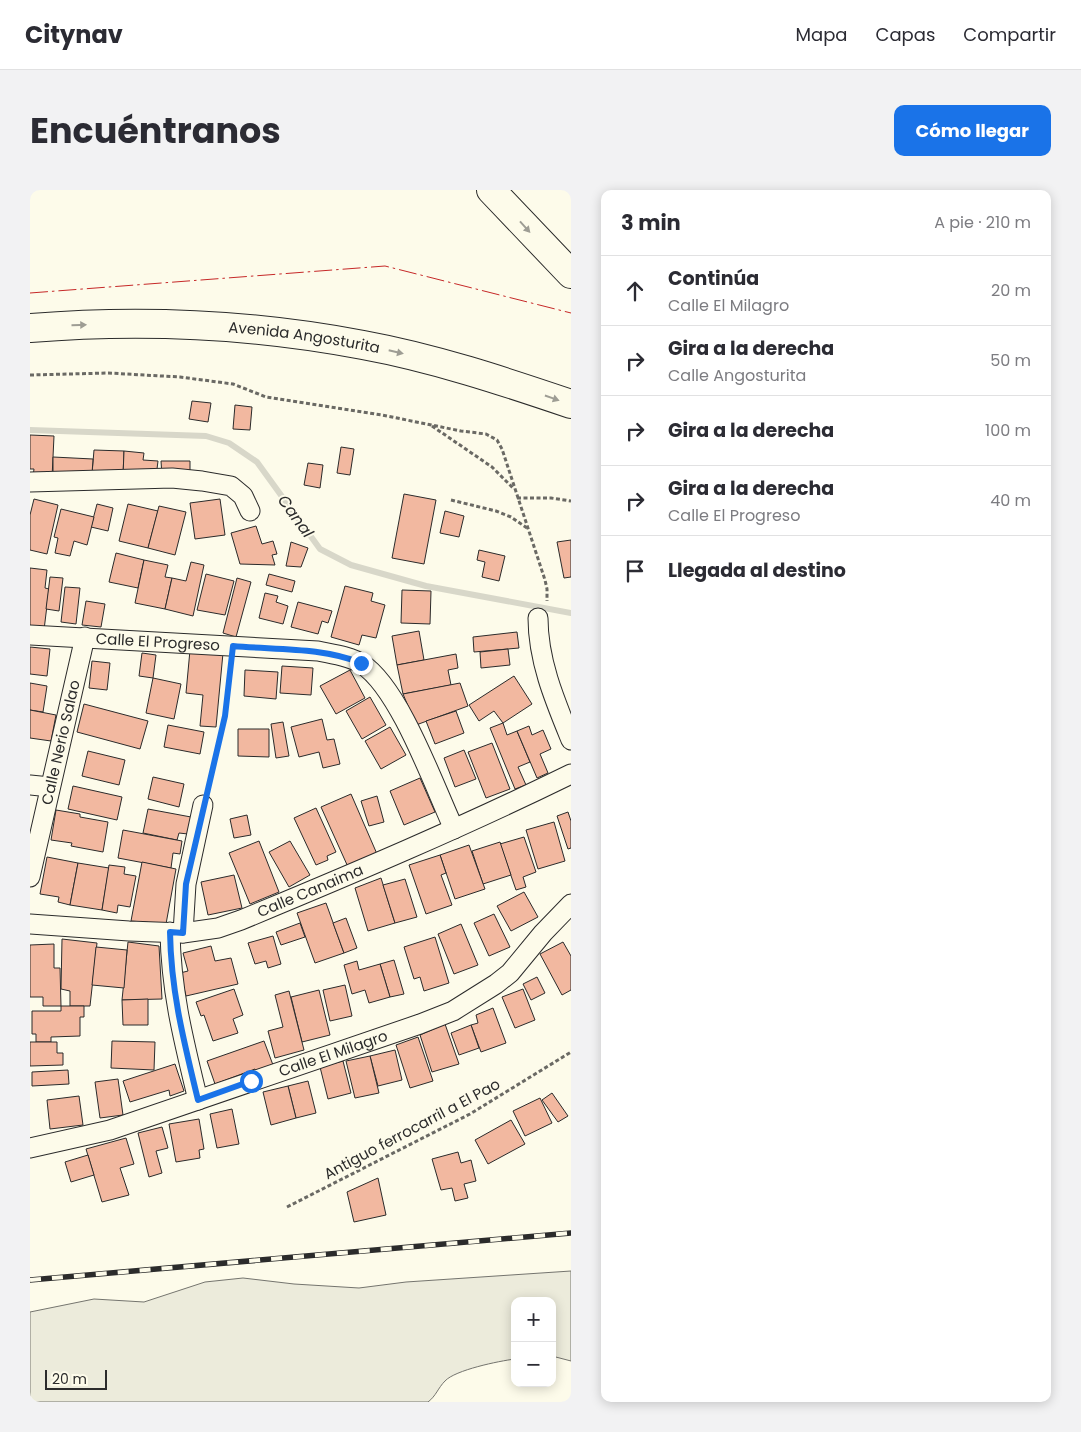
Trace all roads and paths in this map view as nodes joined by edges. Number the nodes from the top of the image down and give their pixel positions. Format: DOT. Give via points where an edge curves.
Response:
graph roads {
  1 [pos="492,190"];
  2 [pos="571,274"];
  3 [pos="30,328"];
  4 [pos="30,375"];
  5 [pos="571,404"];
  6 [pos="430,425"];
  7 [pos="30,482"];
  8 [pos="515,489"];
  9 [pos="518,498"];
  10 [pos="451,500"];
  11 [pos="571,501"];
  12 [pos="250,511"];
  13 [pos="528,529"];
  14 [pos="542,611"];
  15 [pos="30,635"];
  16 [pos="85,638"];
  17 [pos="233,646"];
  18 [pos="571,740"];
  19 [pos="571,774"];
  20 [pos="30,785"];
  21 [pos="50,787"];
  22 [pos="203,804"];
  23 [pos="454,829"];
  24 [pos="30,877"];
  25 [pos="571,904"];
  26 [pos="30,924"];
  27 [pos="176,932"];
  28 [pos="571,1052"];
  29 [pos="198,1100"];
  30 [pos="30,1148"];
  31 [pos="287,1207"];
  1 -- 2 [label="highway, one-way"];
  3 -- 5 [label="highway, Avenida Angosturita, one-way" via="144,323 294,334 364,345 441,363"];
  4 -- 6 [label="path" via="108,373 180,377 233,384 266,397"];
  6 -- 8 [label="path" via="492,467"];
  6 -- 8 [label="path" via="486,434 497,440"];
  7 -- 12 [label="street" via="172,478 202,481 231,486 243,496"];
  8 -- 9 [label="path"];
  9 -- 11 [label="path"];
  9 -- 13 [label="path"];
  10 -- 13 [label="path" via="511,516"];
  13 -- 14 [label="path" via="547,589"];
  14 -- 18 [label="street" via="539,641 545,670"];
  15 -- 16 [label="street, Calle El Progreso"];
  16 -- 17 [label="street, Calle El Progreso"];
  16 -- 21 [label="street, Calle Nerio Salao"];
  17 -- 22 [label="path" via="225,716"];
  17 -- 23 [label="street, Calle El Progreso" via="318,651 344,656 375,674 391,695 411,733"];
  19 -- 23 [label="street, Calle Canaima"];
  20 -- 21 [label="street"];
  21 -- 24 [label="street, Calle Nerio Salao"];
  22 -- 27 [label="street"];
  23 -- 27 [label="street, Calle Canaima" via="241,920 218,928"];
  25 -- 29 [label="street, Calle El Milagro" via="510,973 453,1011"];
  26 -- 27 [label="street, Calle Canaima"];
  27 -- 29 [label="street" via="170,961 174,994"];
  28 -- 31 [label="path, Antiguo ferrocarril a El Pao" via="470,1114"];
  29 -- 30 [label="street, Calle El Milagro" via="110,1130"];
}
